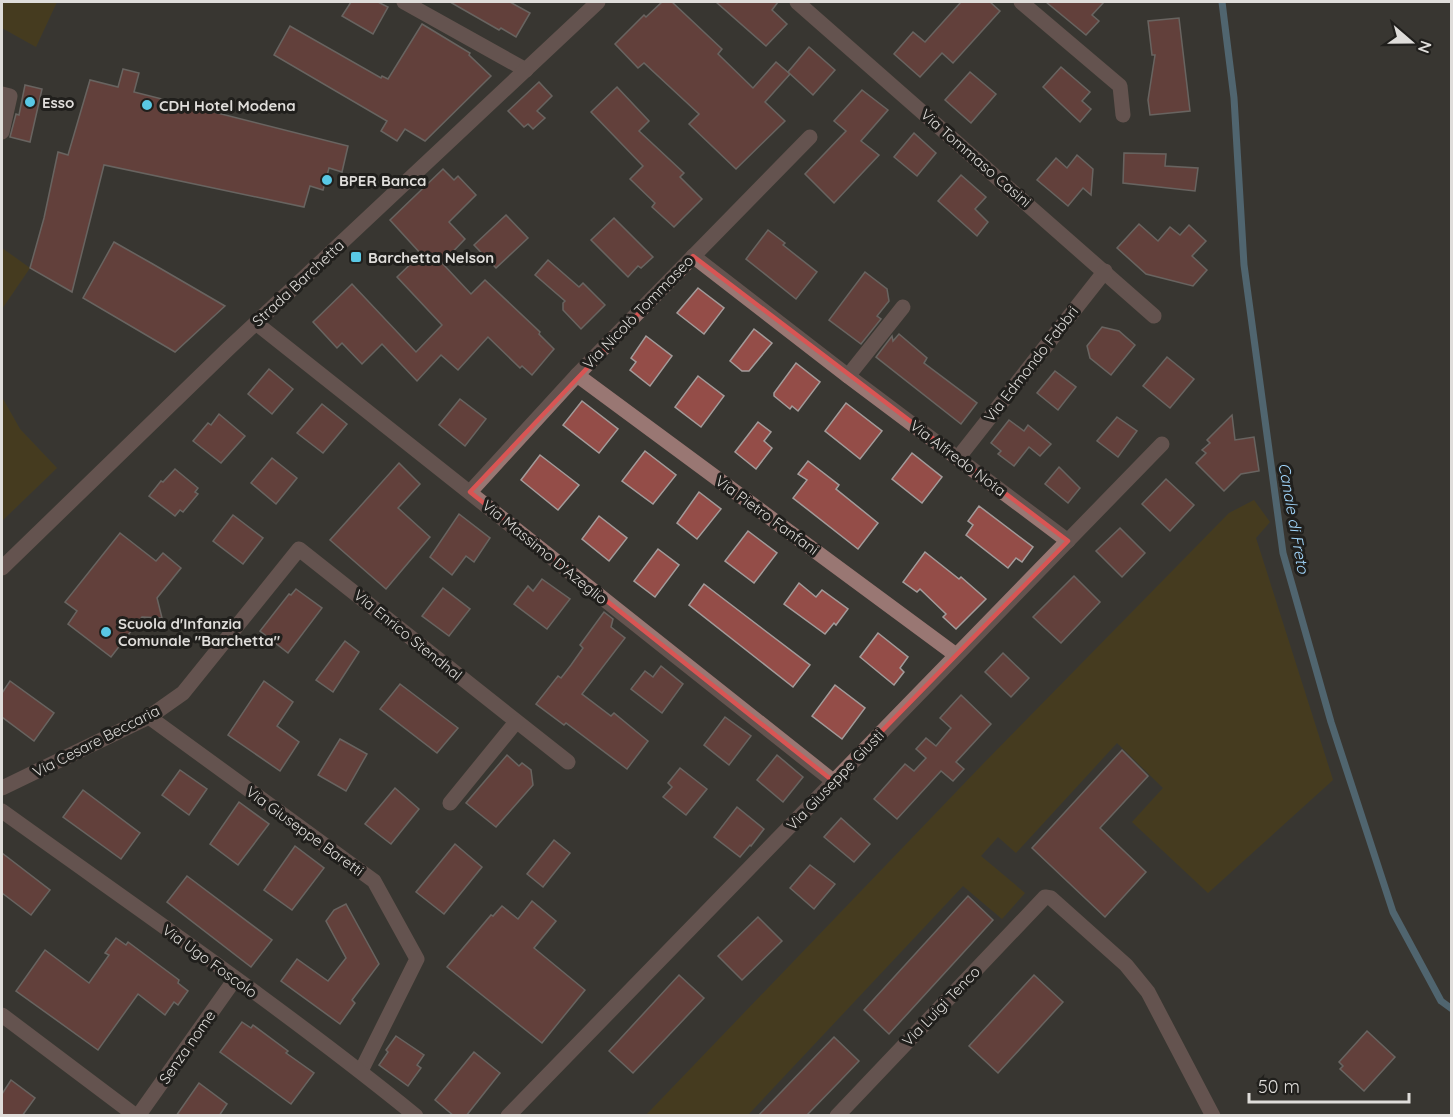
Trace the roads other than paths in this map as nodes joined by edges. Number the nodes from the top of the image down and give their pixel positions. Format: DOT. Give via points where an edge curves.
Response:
graph roads {
  1 [pos="404,2"];
  2 [pos="797,2"];
  3 [pos="1021,2"];
  4 [pos="593,3"];
  5 [pos="526,70"];
  6 [pos="2,94"];
  7 [pos="1123,115"];
  8 [pos="2,132"];
  9 [pos="810,137"];
  10 [pos="693,256"];
  11 [pos="1105,271"];
  12 [pos="903,307"];
  13 [pos="1154,316"];
  14 [pos="256,323"];
  15 [pos="577,375"];
  16 [pos="848,376"];
  17 [pos="1162,444"];
  18 [pos="958,458"];
  19 [pos="470,492"];
  20 [pos="1068,541"];
  21 [pos="299,549"];
  22 [pos="2,568"];
  23 [pos="956,655"];
  24 [pos="149,717"];
  25 [pos="516,722"];
  26 [pos="568,762"];
  27 [pos="833,782"];
  28 [pos="2,788"];
  29 [pos="450,803"];
  30 [pos="2,811"];
  31 [pos="235,978"];
  32 [pos="2,1015"];
  33 [pos="361,1071"];
  34 [pos="137,1116"];
  35 [pos="416,1116"];
  36 [pos="508,1116"];
  37 [pos="837,1116"];
  38 [pos="1213,1116"];
  1 -- 5 [label="street"];
  2 -- 11 [label="street, Via Tommaso Casini"];
  3 -- 7 [label="street" via="1120,86"];
  4 -- 5 [label="street, Strada Barchetta"];
  5 -- 14 [label="street, Strada Barchetta"];
  6 -- 8 [label="street" via="10,96"];
  9 -- 10 [label="street, Via Nicolò Tommaseo"];
  10 -- 15 [label="street, Via Nicolò Tommaseo"];
  10 -- 16 [label="street, Via Alfredo Nota"];
  11 -- 13 [label="street, Via Tommaso Casini"];
  11 -- 18 [label="street, Via Edmondo Fabbri"];
  12 -- 16 [label="street"];
  14 -- 19 [label="street, Via Massimo D'Azeglio"];
  14 -- 22 [label="street, Strada Barchetta"];
  15 -- 19 [label="street, Via Nicolò Tommaseo"];
  15 -- 23 [label="street, Via Pietro Fanfani"];
  16 -- 18 [label="street, Via Alfredo Nota"];
  17 -- 20 [label="street, Via Giuseppe Giusti"];
  18 -- 20 [label="street, Via Alfredo Nota"];
  19 -- 27 [label="street, Via Massimo D'Azeglio"];
  20 -- 23 [label="street, Via Giuseppe Giusti"];
  21 -- 24 [label="street, Via Cesare Beccaria" via="183,693"];
  21 -- 25 [label="street, Via Enrico Stendhal"];
  23 -- 27 [label="street, Via Giuseppe Giusti"];
  24 -- 28 [label="street, Via Cesare Beccaria"];
  24 -- 33 [label="street, Via Giuseppe Baretti" via="374,881 417,959"];
  25 -- 26 [label="street, Via Enrico Stendhal"];
  25 -- 29 [label="street"];
  27 -- 36 [label="street, Via Giuseppe Giusti"];
  30 -- 31 [label="street, Via Ugo Foscolo"];
  31 -- 33 [label="street, Via Ugo Foscolo"];
  31 -- 34 [label="street, Senza nome"];
  32 -- 34 [label="street"];
  33 -- 35 [label="street, Via Ugo Foscolo"];
  37 -- 38 [label="street, Via Luigi Tenco" via="1045,897 1051,898 1126,965 1148,992"];
}
